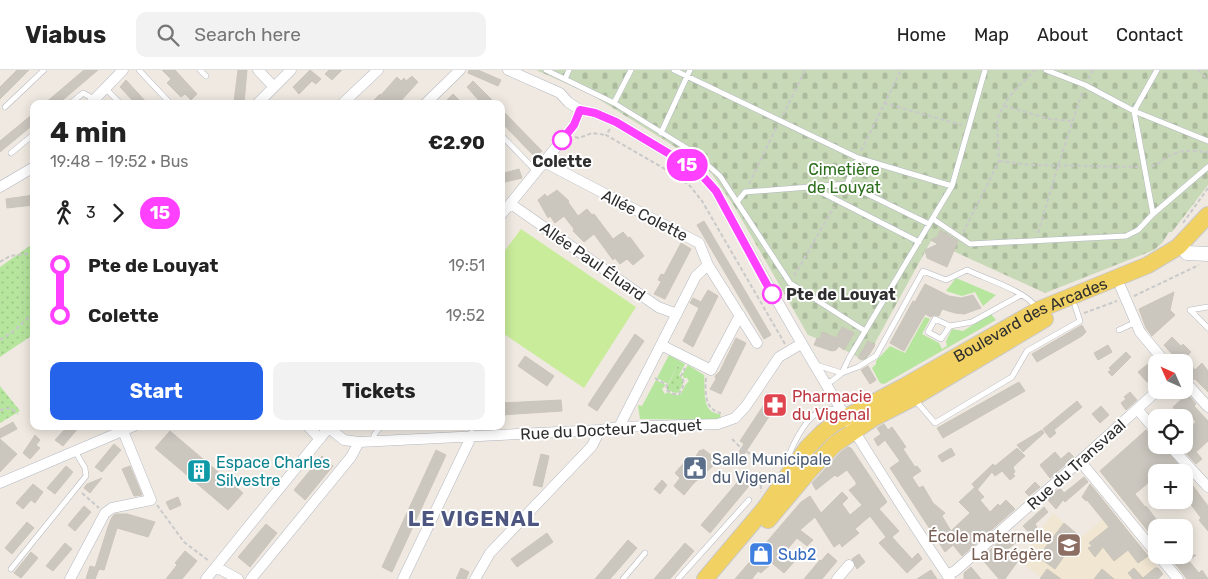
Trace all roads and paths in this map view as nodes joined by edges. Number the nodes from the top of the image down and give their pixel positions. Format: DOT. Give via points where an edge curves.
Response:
graph roads {
  1 [pos="44,70"];
  2 [pos="123,70"];
  3 [pos="139,70"];
  4 [pos="200,70"];
  5 [pos="258,70"];
  6 [pos="291,70"];
  7 [pos="378,70"];
  8 [pos="460,70"];
  9 [pos="508,70"];
  10 [pos="546,70"];
  11 [pos="569,70"];
  12 [pos="630,70"];
  13 [pos="674,70"];
  14 [pos="690,70"];
  15 [pos="805,70"];
  16 [pos="900,70"];
  17 [pos="985,70"];
  18 [pos="1035,70"];
  19 [pos="1046,70"];
  20 [pos="1093,70"];
  21 [pos="1157,70"];
  22 [pos="1198,70"];
  23 [pos="206,76"];
  24 [pos="687,76"];
  25 [pos="565,79"];
  26 [pos="1208,80"];
  27 [pos="1085,85"];
  28 [pos="105,87"];
  29 [pos="274,87"];
  30 [pos="74,100"];
  31 [pos="91,100"];
  32 [pos="93,100"];
  33 [pos="117,100"];
  34 [pos="167,100"];
  35 [pos="261,100"];
  36 [pos="346,100"];
  37 [pos="429,100"];
  38 [pos="614,103"];
  39 [pos="884,103"];
  40 [pos="1004,106"];
  41 [pos="5,107"];
  42 [pos="580,110"];
  43 [pos="1134,111"];
  44 [pos="780,121"];
  45 [pos="1073,121"];
  46 [pos="616,122"];
  47 [pos="969,127"];
  48 [pos="661,133"];
  49 [pos="606,134"];
  50 [pos="566,135"];
  51 [pos="30,137"];
  52 [pos="505,139"];
  53 [pos="1208,141"];
  54 [pos="1208,152"];
  55 [pos="11,153"];
  56 [pos="858,158"];
  57 [pos="999,161"];
  58 [pos="544,162"];
  59 [pos="1058,166"];
  60 [pos="1144,167"];
  61 [pos="1208,167"];
  62 [pos="30,169"];
  63 [pos="537,172"];
  64 [pos="847,184"];
  65 [pos="952,186"];
  66 [pos="812,187"];
  67 [pos="0,188"];
  68 [pos="745,192"];
  69 [pos="838,200"];
  70 [pos="737,202"];
  71 [pos="511,204"];
  72 [pos="1208,204"];
  73 [pos="505,211"];
  74 [pos="1153,214"];
  75 [pos="1208,215"];
  76 [pos="933,219"];
  77 [pos="929,224"];
  78 [pos="1208,231"];
  79 [pos="961,237"];
  80 [pos="1036,240"];
  81 [pos="919,242"];
  82 [pos="1182,250"];
  83 [pos="30,254"];
  84 [pos="1208,254"];
  85 [pos="0,262"];
  86 [pos="708,265"];
  87 [pos="790,283"];
  88 [pos="1121,288"];
  89 [pos="1021,295"];
  90 [pos="1075,306"];
  91 [pos="1208,307"];
  92 [pos="1038,310"];
  93 [pos="677,314"];
  94 [pos="740,315"];
  95 [pos="30,316"];
  96 [pos="1136,322"];
  97 [pos="950,326"];
  98 [pos="1208,328"];
  99 [pos="1119,330"];
  100 [pos="865,331"];
  101 [pos="0,340"];
  102 [pos="758,343"];
  103 [pos="801,344"];
  104 [pos="661,346"];
  105 [pos="788,351"];
  106 [pos="1158,354"];
  107 [pos="689,359"];
  108 [pos="813,364"];
  109 [pos="707,368"];
  110 [pos="646,373"];
  111 [pos="842,373"];
  112 [pos="825,383"];
  113 [pos="1193,390"];
  114 [pos="913,398"];
  115 [pos="1148,399"];
  116 [pos="1208,407"];
  117 [pos="1137,409"];
  118 [pos="0,410"];
  119 [pos="800,412"];
  120 [pos="18,414"];
  121 [pos="803,414"];
  122 [pos="848,419"];
  123 [pos="723,422"];
  124 [pos="1148,422"];
  125 [pos="619,427"];
  126 [pos="123,430"];
  127 [pos="312,430"];
  128 [pos="328,430"];
  129 [pos="333,430"];
  130 [pos="378,430"];
  131 [pos="600,430"];
  132 [pos="118,432"];
  133 [pos="472,435"];
  134 [pos="320,439"];
  135 [pos="732,439"];
  136 [pos="375,440"];
  137 [pos="359,442"];
  138 [pos="75,451"];
  139 [pos="1177,454"];
  140 [pos="755,457"];
  141 [pos="1080,461"];
  142 [pos="760,472"];
  143 [pos="0,483"];
  144 [pos="1208,487"];
  145 [pos="76,488"];
  146 [pos="761,494"];
  147 [pos="749,500"];
  148 [pos="160,508"];
  149 [pos="105,513"];
  150 [pos="1148,543"];
  151 [pos="645,553"];
  152 [pos="1165,564"];
  153 [pos="213,565"];
  154 [pos="849,565"];
  155 [pos="11,569"];
  156 [pos="948,577"];
  157 [pos="70,579"];
  158 [pos="206,579"];
  159 [pos="238,579"];
  160 [pos="251,579"];
  161 [pos="403,579"];
  162 [pos="475,579"];
  163 [pos="623,579"];
  164 [pos="678,579"];
  165 [pos="705,579"];
  166 [pos="717,579"];
  167 [pos="837,579"];
  168 [pos="1178,579"];
  1 -- 41 [label="lane"];
  2 -- 28 [label="street"];
  3 -- 34 [label="lane"];
  4 -- 23 [label="lane"];
  5 -- 29 [label="street"];
  6 -- 29 [label="street"];
  7 -- 36 [label="street"];
  8 -- 37 [label="street"];
  9 -- 42 [label="street" via="560,93"];
  10 -- 25 [label="lane"];
  11 -- 25 [label="lane"];
  12 -- 38 [label="lane"];
  13 -- 24 [label="lane"];
  14 -- 24 [label="lane"];
  15 -- 44 [label="path"];
  16 -- 39 [label="path"];
  17 -- 47 [label="lane"];
  18 -- 40 [label="path"];
  19 -- 27 [label="lane"];
  20 -- 27 [label="path"];
  21 -- 43 [label="lane"];
  22 -- 26 [label="path"];
  24 -- 44 [label="lane"];
  24 -- 48 [label="lane"];
  25 -- 38 [label="lane"];
  27 -- 43 [label="lane"];
  27 -- 45 [label="path"];
  28 -- 32 [label="street"];
  28 -- 33 [label="lane"];
  29 -- 35 [label="street"];
  30 -- 31 [label="lane" via="82,93"];
  38 -- 48 [label="lane"];
  39 -- 47 [label="path"];
  39 -- 56 [label="path"];
  40 -- 45 [label="path" via="1050,119"];
  40 -- 57 [label="path" via="997,120"];
  42 -- 46 [label="street"];
  42 -- 50 [label="street"];
  43 -- 53 [label="lane"];
  43 -- 60 [label="lane"];
  44 -- 56 [label="lane"];
  44 -- 68 [label="path"];
  45 -- 59 [label="path"];
  46 -- 49 [label="path"];
  46 -- 103 [label="street" via="698,171 716,191"];
  47 -- 65 [label="lane"];
  48 -- 70 [label="lane" via="693,152 720,176"];
  49 -- 50 [label="path" via="592,133 579,138"];
  49 -- 105 [label="path" via="690,186 702,201"];
  50 -- 58 [label="street"];
  51 -- 55 [label="lane"];
  52 -- 63 [label="lane"];
  54 -- 60 [label="path" via="1175,153 1156,166"];
  56 -- 64 [label="lane"];
  56 -- 65 [label="lane"];
  57 -- 59 [label="path"];
  57 -- 79 [label="path"];
  58 -- 63 [label="street"];
  58 -- 86 [label="street, Allée Colette" via="699,243"];
  59 -- 60 [label="path"];
  59 -- 80 [label="path"];
  60 -- 74 [label="lane"];
  61 -- 74 [label="lane"];
  62 -- 67 [label="street"];
  63 -- 71 [label="street"];
  64 -- 66 [label="lane"];
  64 -- 77 [label="lane"];
  65 -- 76 [label="lane"];
  66 -- 68 [label="lane"];
  66 -- 69 [label="lane"];
  68 -- 70 [label="lane"];
  69 -- 81 [label="lane"];
  69 -- 87 [label="path"];
  70 -- 87 [label="lane"];
  71 -- 73 [label="street"];
  71 -- 93 [label="street, Allée Paul Éluard" via="658,307"];
  72 -- 82 [label="main road"];
  74 -- 80 [label="lane" via="1138,230 1126,236"];
  75 -- 82 [label="main road, Boulevard des Arcades"];
  76 -- 77 [label="lane"];
  76 -- 79 [label="lane"];
  77 -- 81 [label="lane"];
  78 -- 82 [label="main road, Boulevard des Arcades"];
  79 -- 80 [label="lane" via="970,244"];
  81 -- 100 [label="lane"];
  82 -- 84 [label="street"];
  82 -- 88 [label="main road, Boulevard des Arcades" via="1152,273"];
  82 -- 92 [label="main road, Boulevard des Arcades"];
  83 -- 85 [label="path" via="10,256"];
  86 -- 93 [label="street" via="696,276"];
  86 -- 94 [label="street, Allée Colette"];
  87 -- 100 [label="lane"];
  88 -- 90 [label="main road, Boulevard des Arcades"];
  88 -- 96 [label="street"];
  89 -- 92 [label="lane" via="1032,301"];
  89 -- 97 [label="lane" via="972,322"];
  89 -- 111 [label="lane" via="967,270 946,280 923,271 876,356 858,368"];
  90 -- 114 [label="main road, Boulevard des Arcades" via="1044,319"];
  90 -- 114 [label="lane" via="1080,321 1027,351 1012,377 935,423"];
  91 -- 98 [label="lane" via="1190,310"];
  92 -- 122 [label="main road, Boulevard des Arcades"];
  93 -- 104 [label="street"];
  94 -- 102 [label="street, Allée Colette"];
  94 -- 109 [label="street" via="711,370"];
  95 -- 101 [label="path"];
  96 -- 99 [label="lane"];
  96 -- 106 [label="street"];
  100 -- 111 [label="lane"];
  103 -- 105 [label="street, Rue du Docteur Jacquet"];
  103 -- 108 [label="street"];
  104 -- 107 [label="street"];
  104 -- 110 [label="street"];
  105 -- 123 [label="street, Rue du Docteur Jacquet" via="778,358 746,406 735,418"];
  107 -- 109 [label="street"];
  107 -- 110 [label="path" via="681,376 684,384 679,394 666,390 667,385"];
  108 -- 111 [label="lane"];
  108 -- 112 [label="street"];
  109 -- 123 [label="path" via="708,405 721,413"];
  110 -- 125 [label="street"];
  111 -- 112 [label="lane"];
  112 -- 122 [label="street"];
  113 -- 116 [label="street"];
  114 -- 122 [label="main road, Boulevard des Arcades"];
  115 -- 117 [label="street, Rue du Transvaal"];
  117 -- 124 [label="street"];
  117 -- 141 [label="street, Rue du Transvaal"];
  118 -- 120 [label="path" via="11,408"];
  119 -- 121 [label="path"];
  122 -- 156 [label="street"];
  122 -- 165 [label="main road" via="835,423 807,448 765,508"];
  122 -- 166 [label="main road" via="831,448"];
  123 -- 125 [label="street, Rue du Docteur Jacquet"];
  125 -- 131 [label="street, Rue du Docteur Jacquet"];
  126 -- 132 [label="street"];
  127 -- 134 [label="street"];
  128 -- 134 [label="street"];
  129 -- 137 [label="street, Rue du Docteur Jacquet" via="344,440"];
  130 -- 136 [label="lane"];
  131 -- 133 [label="street, Rue du Docteur Jacquet"];
  131 -- 162 [label="street" via="592,446 490,553"];
  132 -- 138 [label="street"];
  132 -- 149 [label="street" via="152,500 112,508"];
  133 -- 136 [label="street, Rue du Docteur Jacquet"];
  133 -- 161 [label="street"];
  134 -- 153 [label="street"];
  135 -- 140 [label="path"];
  136 -- 137 [label="street, Rue du Docteur Jacquet"];
  137 -- 160 [label="street" via="351,457"];
  138 -- 143 [label="street"];
  138 -- 145 [label="lane" via="86,468 86,476"];
  139 -- 144 [label="street"];
  141 -- 150 [label="street"];
  141 -- 156 [label="street, Rue du Transvaal"];
  142 -- 146 [label="path"];
  145 -- 149 [label="path"];
  145 -- 155 [label="lane"];
  147 -- 164 [label="lane"];
  148 -- 153 [label="path" via="184,542"];
  149 -- 157 [label="street"];
  151 -- 163 [label="lane"];
  152 -- 168 [label="street"];
  153 -- 158 [label="street"];
  153 -- 159 [label="street"];
  154 -- 167 [label="street"];
}
